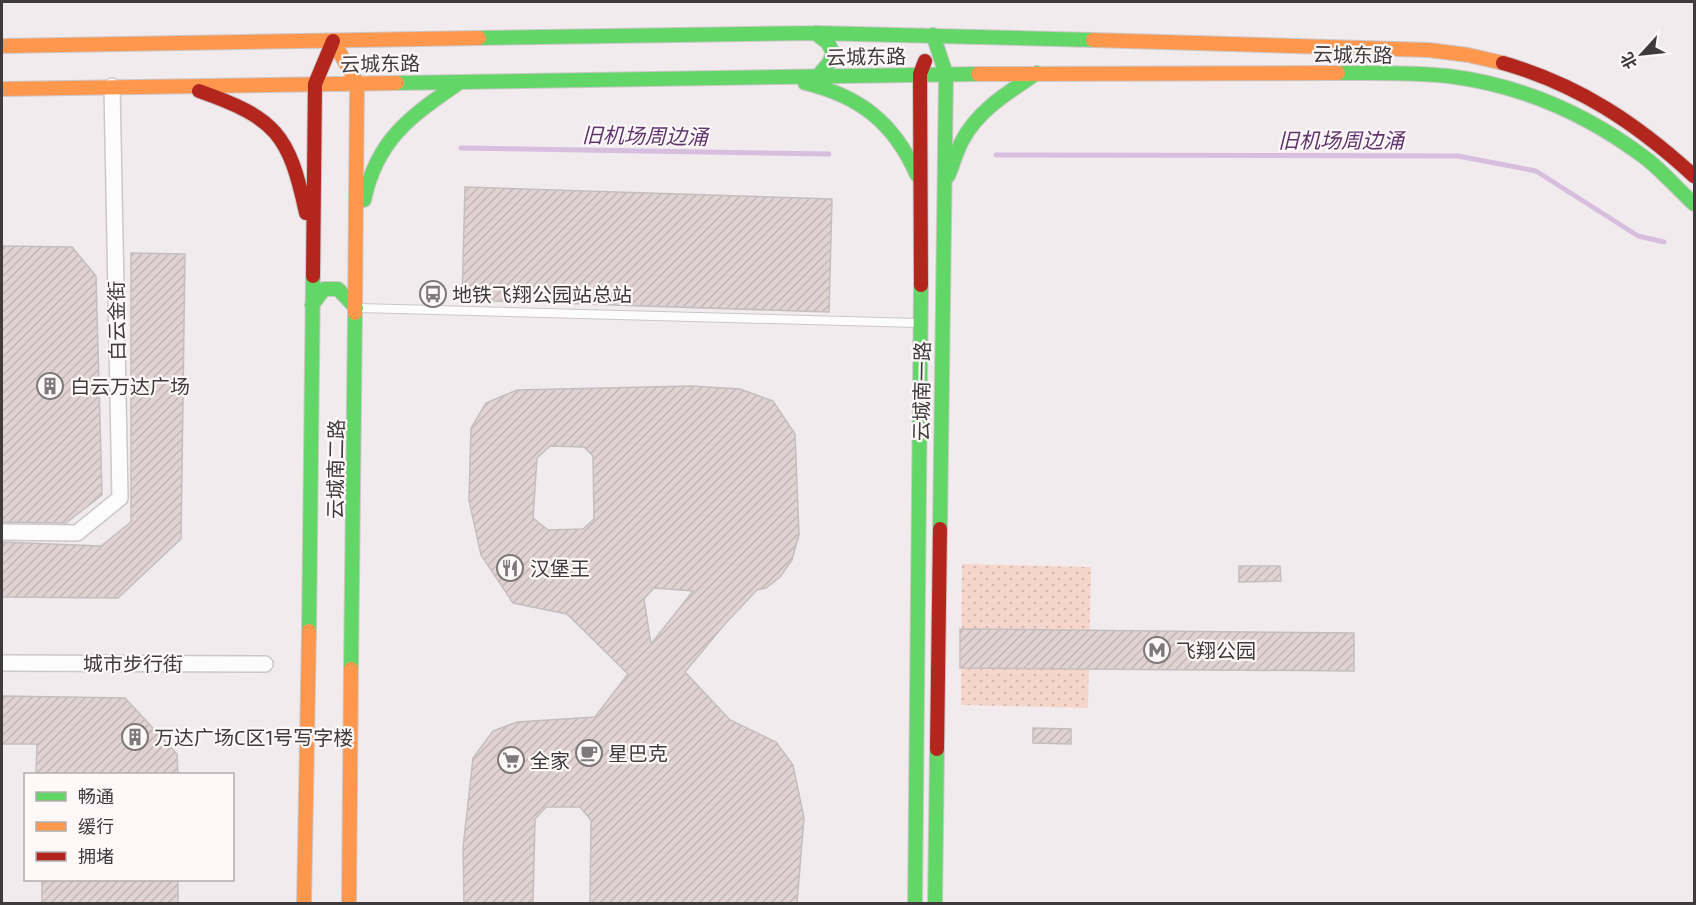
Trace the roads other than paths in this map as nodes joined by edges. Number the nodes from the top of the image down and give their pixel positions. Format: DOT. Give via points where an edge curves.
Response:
graph roads {
  1 [pos="815,33"];
  2 [pos="933,35"];
  3 [pos="333,41"];
  4 [pos="2,46"];
  5 [pos="1037,73"];
  6 [pos="920,74"];
  7 [pos="946,74"];
  8 [pos="818,76"];
  9 [pos="778,78"];
  10 [pos="460,82"];
  11 [pos="357,83"];
  12 [pos="315,84"];
  13 [pos="112,86"];
  14 [pos="186,86"];
  15 [pos="2,89"];
  16 [pos="1695,176"];
  17 [pos="921,186"];
  18 [pos="944,187"];
  19 [pos="1695,204"];
  20 [pos="356,251"];
  21 [pos="314,252"];
  22 [pos="312,305"];
  23 [pos="356,308"];
  24 [pos="921,323"];
  25 [pos="2,532"];
  26 [pos="2,663"];
  27 [pos="266,664"];
  28 [pos="304,903"];
  29 [pos="349,903"];
  30 [pos="915,903"];
  31 [pos="934,903"];
  1 -- 2 [label="main road, 云城东路"];
  1 -- 3 [label="main road, 云城东路"];
  1 -- 8 [label="main road" via="827,41 834,53 833,60"];
  2 -- 6 [label="main road"];
  2 -- 7 [label="main road, 云城南一路"];
  2 -- 16 [label="main road, 云城东路" via="1468,54 1540,74 1604,105 1651,137"];
  3 -- 4 [label="main road, 云城东路"];
  3 -- 11 [label="main road"];
  3 -- 12 [label="main road"];
  5 -- 7 [label="main road, 云城东路"];
  5 -- 18 [label="main road" via="990,106 975,122 962,141"];
  5 -- 19 [label="main road, 云城东路" via="1368,73 1446,76 1484,82 1527,93 1610,134 1648,161"];
  6 -- 7 [label="main road, 云城东路"];
  6 -- 8 [label="main road, 云城东路"];
  6 -- 17 [label="main road"];
  7 -- 18 [label="main road, 云城南一路"];
  8 -- 9 [label="main road, 云城东路"];
  9 -- 10 [label="main road, 云城东路"];
  9 -- 17 [label="main road" via="822,86 879,117 904,146"];
  10 -- 11 [label="main road, 云城东路"];
  10 -- 20 [label="main road" via="418,110 384,148 365,189"];
  11 -- 12 [label="main road, 云城东路"];
  11 -- 20 [label="main road, 云城南二路"];
  12 -- 14 [label="main road, 云城东路"];
  12 -- 21 [label="main road"];
  13 -- 14 [label="main road, 云城东路"];
  13 -- 15 [label="main road, 云城东路"];
  13 -- 25 [label="street, 白云金街" via="120,498 77,533"];
  14 -- 21 [label="main road" via="240,106 265,123 285,144 302,192"];
  17 -- 24 [label="main road, 云城南一路"];
  18 -- 31 [label="main road, 云城南一路"];
  20 -- 23 [label="main road, 云城南二路"];
  21 -- 22 [label="main road, 云城南二路"];
  22 -- 23 [label="main road" via="324,289 338,289"];
  22 -- 28 [label="main road, 云城南二路"];
  23 -- 24 [label="lane"];
  23 -- 29 [label="main road, 云城南二路"];
  24 -- 30 [label="main road, 云城南一路"];
  26 -- 27 [label="street, 城市步行街"];
}
